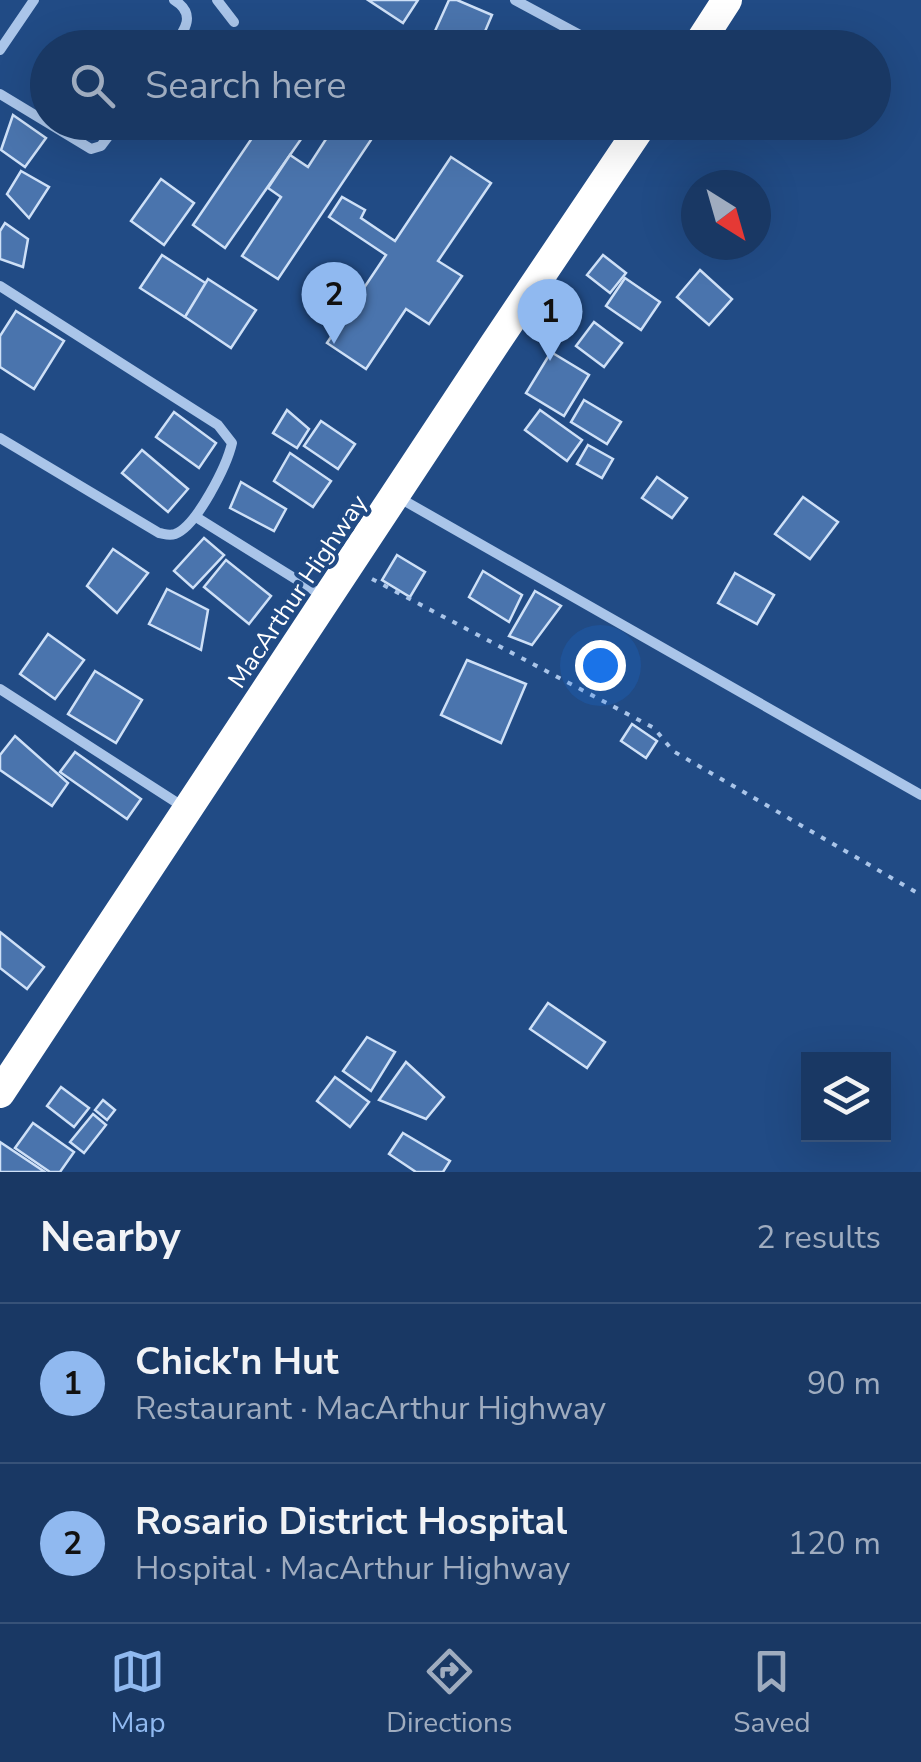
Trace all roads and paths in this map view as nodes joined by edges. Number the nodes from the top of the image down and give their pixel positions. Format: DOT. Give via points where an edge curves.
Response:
graph roads {
  1 [pos="34,0"];
  2 [pos="174,0"];
  3 [pos="217,0"];
  4 [pos="515,0"];
  5 [pos="727,0"];
  6 [pos="234,22"];
  7 [pos="185,30"];
  8 [pos="571,30"];
  9 [pos="708,30"];
  10 [pos="0,50"];
  11 [pos="0,94"];
  12 [pos="30,113"];
  13 [pos="74,140"];
  14 [pos="106,140"];
  15 [pos="632,140"];
  16 [pos="0,286"];
  17 [pos="0,438"];
  18 [pos="396,496"];
  19 [pos="196,518"];
  20 [pos="350,567"];
  21 [pos="328,599"];
  22 [pos="0,689"];
  23 [pos="921,795"];
  24 [pos="188,809"];
  25 [pos="921,894"];
  26 [pos="0,1093"];
  1 -- 10 [label="street"];
  2 -- 7 [label="street" via="188,17"];
  3 -- 6 [label="street"];
  4 -- 8 [label="street"];
  5 -- 9 [label="highway"];
  11 -- 12 [label="street"];
  13 -- 14 [label="street" via="90,150"];
  15 -- 18 [label="highway, MacArthur Highway"];
  16 -- 19 [label="street" via="224,430 230,451"];
  17 -- 19 [label="street" via="159,533 178,533"];
  18 -- 20 [label="highway, MacArthur Highway"];
  18 -- 23 [label="street"];
  19 -- 21 [label="street"];
  20 -- 21 [label="highway, MacArthur Highway"];
  20 -- 25 [label="path" via="654,728 673,751"];
  21 -- 24 [label="highway, MacArthur Highway"];
  22 -- 24 [label="street"];
  24 -- 26 [label="highway, MacArthur Highway"];
}
